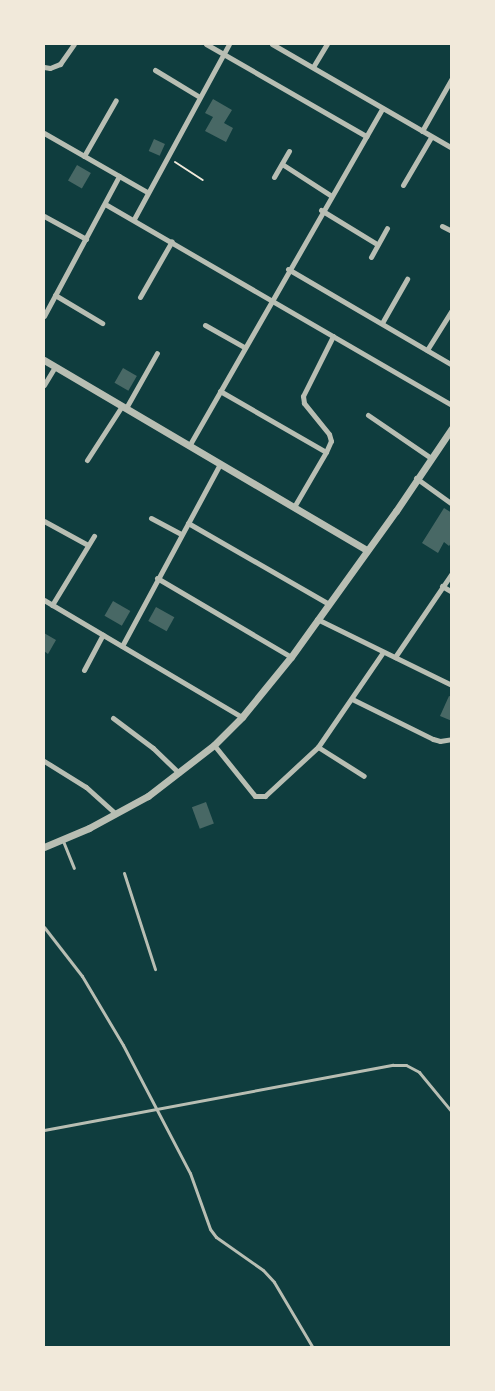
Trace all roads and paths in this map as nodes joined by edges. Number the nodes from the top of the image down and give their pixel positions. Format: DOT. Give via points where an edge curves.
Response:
graph roads {
  1 [pos="75,44"];
  2 [pos="206,44"];
  3 [pos="229,44"];
  4 [pos="272,44"];
  5 [pos="327,44"];
  6 [pos="223,54"];
  7 [pos="44,67"];
  8 [pos="313,67"];
  9 [pos="155,70"];
  10 [pos="450,82"];
  11 [pos="198,96"];
  12 [pos="116,100"];
  13 [pos="382,109"];
  14 [pos="422,131"];
  15 [pos="44,133"];
  16 [pos="366,136"];
  17 [pos="431,137"];
  18 [pos="452,148"];
  19 [pos="289,151"];
  20 [pos="84,156"];
  21 [pos="166,156"];
  22 [pos="282,164"];
  23 [pos="119,176"];
  24 [pos="274,177"];
  25 [pos="203,180"];
  26 [pos="403,184"];
  27 [pos="147,192"];
  28 [pos="330,195"];
  29 [pos="105,204"];
  30 [pos="321,210"];
  31 [pos="44,216"];
  32 [pos="134,219"];
  33 [pos="442,225"];
  34 [pos="387,228"];
  35 [pos="452,231"];
  36 [pos="86,239"];
  37 [pos="172,241"];
  38 [pos="377,244"];
  39 [pos="371,257"];
  40 [pos="288,268"];
  41 [pos="407,279"];
  42 [pos="56,295"];
  43 [pos="140,297"];
  44 [pos="271,299"];
  45 [pos="452,310"];
  46 [pos="44,316"];
  47 [pos="102,323"];
  48 [pos="382,323"];
  49 [pos="205,325"];
  50 [pos="333,336"];
  51 [pos="244,347"];
  52 [pos="427,350"];
  53 [pos="157,353"];
  54 [pos="44,360"];
  55 [pos="452,365"];
  56 [pos="55,367"];
  57 [pos="44,385"];
  58 [pos="220,391"];
  59 [pos="452,405"];
  60 [pos="124,407"];
  61 [pos="368,415"];
  62 [pos="452,428"];
  63 [pos="189,446"];
  64 [pos="326,452"];
  65 [pos="430,458"];
  66 [pos="87,460"];
  67 [pos="220,464"];
  68 [pos="416,478"];
  69 [pos="452,504"];
  70 [pos="294,507"];
  71 [pos="152,518"];
  72 [pos="44,521"];
  73 [pos="188,523"];
  74 [pos="181,534"];
  75 [pos="94,536"];
  76 [pos="88,545"];
  77 [pos="366,550"];
  78 [pos="452,573"];
  79 [pos="157,578"];
  80 [pos="442,586"];
  81 [pos="452,592"];
  82 [pos="44,600"];
  83 [pos="327,603"];
  84 [pos="52,605"];
  85 [pos="317,619"];
  86 [pos="103,635"];
  87 [pos="122,646"];
  88 [pos="383,652"];
  89 [pos="291,657"];
  90 [pos="395,657"];
  91 [pos="84,670"];
  92 [pos="452,685"];
  93 [pos="352,699"];
  94 [pos="242,717"];
  95 [pos="113,718"];
  96 [pos="452,739"];
  97 [pos="214,745"];
  98 [pos="318,747"];
  99 [pos="44,761"];
  100 [pos="179,773"];
  101 [pos="364,776"];
  102 [pos="116,814"];
  103 [pos="63,839"];
  104 [pos="44,847"];
  105 [pos="74,868"];
  106 [pos="124,873"];
  107 [pos="44,927"];
  108 [pos="155,969"];
  109 [pos="156,1108"];
  110 [pos="452,1112"];
  111 [pos="44,1130"];
  112 [pos="313,1347"];
  1 -- 7 [label="street" via="60,64"];
  2 -- 6 [label="street"];
  3 -- 6 [label="street"];
  4 -- 8 [label="street"];
  5 -- 8 [label="street"];
  6 -- 11 [label="street"];
  6 -- 16 [label="street"];
  8 -- 13 [label="street"];
  9 -- 11 [label="street"];
  10 -- 14 [label="street"];
  11 -- 21 [label="street"];
  12 -- 20 [label="street"];
  13 -- 14 [label="street"];
  13 -- 16 [label="street"];
  14 -- 17 [label="street"];
  15 -- 20 [label="street"];
  16 -- 28 [label="street"];
  17 -- 18 [label="street"];
  17 -- 26 [label="street"];
  19 -- 22 [label="street"];
  20 -- 23 [label="street"];
  21 -- 25 [label="path"];
  21 -- 27 [label="street"];
  22 -- 24 [label="street"];
  22 -- 28 [label="street"];
  23 -- 27 [label="street"];
  23 -- 29 [label="street"];
  27 -- 32 [label="street"];
  28 -- 30 [label="street"];
  29 -- 32 [label="street"];
  29 -- 36 [label="street"];
  30 -- 38 [label="street"];
  30 -- 40 [label="street"];
  31 -- 36 [label="street"];
  32 -- 37 [label="street"];
  33 -- 35 [label="street"];
  34 -- 38 [label="street"];
  36 -- 42 [label="street"];
  37 -- 43 [label="street"];
  37 -- 44 [label="street"];
  38 -- 39 [label="street"];
  40 -- 44 [label="street"];
  40 -- 48 [label="street"];
  41 -- 48 [label="street"];
  42 -- 46 [label="street"];
  42 -- 47 [label="street"];
  44 -- 50 [label="street"];
  44 -- 51 [label="street"];
  45 -- 52 [label="street"];
  48 -- 52 [label="street"];
  49 -- 51 [label="street"];
  50 -- 59 [label="street"];
  50 -- 64 [label="street" via="303,396 304,403 329,434 331,441"];
  51 -- 58 [label="street"];
  52 -- 55 [label="street"];
  53 -- 60 [label="street"];
  54 -- 56 [label="street"];
  56 -- 57 [label="street"];
  56 -- 60 [label="street"];
  58 -- 63 [label="street"];
  58 -- 64 [label="street"];
  60 -- 63 [label="street"];
  60 -- 66 [label="street"];
  61 -- 65 [label="street"];
  62 -- 65 [label="street"];
  63 -- 67 [label="street"];
  64 -- 70 [label="street"];
  65 -- 68 [label="street"];
  67 -- 70 [label="street"];
  67 -- 73 [label="street"];
  68 -- 69 [label="street"];
  68 -- 77 [label="street"];
  70 -- 77 [label="street"];
  71 -- 74 [label="street"];
  72 -- 76 [label="street"];
  73 -- 74 [label="street"];
  73 -- 83 [label="street"];
  74 -- 79 [label="street"];
  75 -- 76 [label="street"];
  76 -- 84 [label="street"];
  77 -- 83 [label="street"];
  78 -- 80 [label="street"];
  79 -- 87 [label="street"];
  79 -- 89 [label="street"];
  80 -- 81 [label="street"];
  80 -- 90 [label="street"];
  82 -- 84 [label="street"];
  83 -- 85 [label="street"];
  84 -- 86 [label="street"];
  85 -- 88 [label="street"];
  85 -- 89 [label="street"];
  86 -- 87 [label="street"];
  86 -- 91 [label="street"];
  87 -- 94 [label="street"];
  88 -- 90 [label="street"];
  88 -- 93 [label="street"];
  89 -- 94 [label="street"];
  90 -- 92 [label="street"];
  93 -- 96 [label="street" via="433,739"];
  93 -- 98 [label="street"];
  94 -- 97 [label="street"];
  95 -- 100 [label="street"];
  97 -- 98 [label="street" via="259,798"];
  97 -- 100 [label="street"];
  98 -- 101 [label="street"];
  99 -- 102 [label="street" via="86,787"];
  100 -- 102 [label="street"];
  102 -- 103 [label="street"];
  103 -- 104 [label="street"];
  103 -- 105 [label="lane"];
  106 -- 108 [label="lane"];
  107 -- 109 [label="lane" via="98,1001"];
  109 -- 110 [label="lane" via="400,1064 419,1072"];
  109 -- 111 [label="lane"];
  109 -- 112 [label="lane" via="190,1173 212,1232 274,1282"];
}
